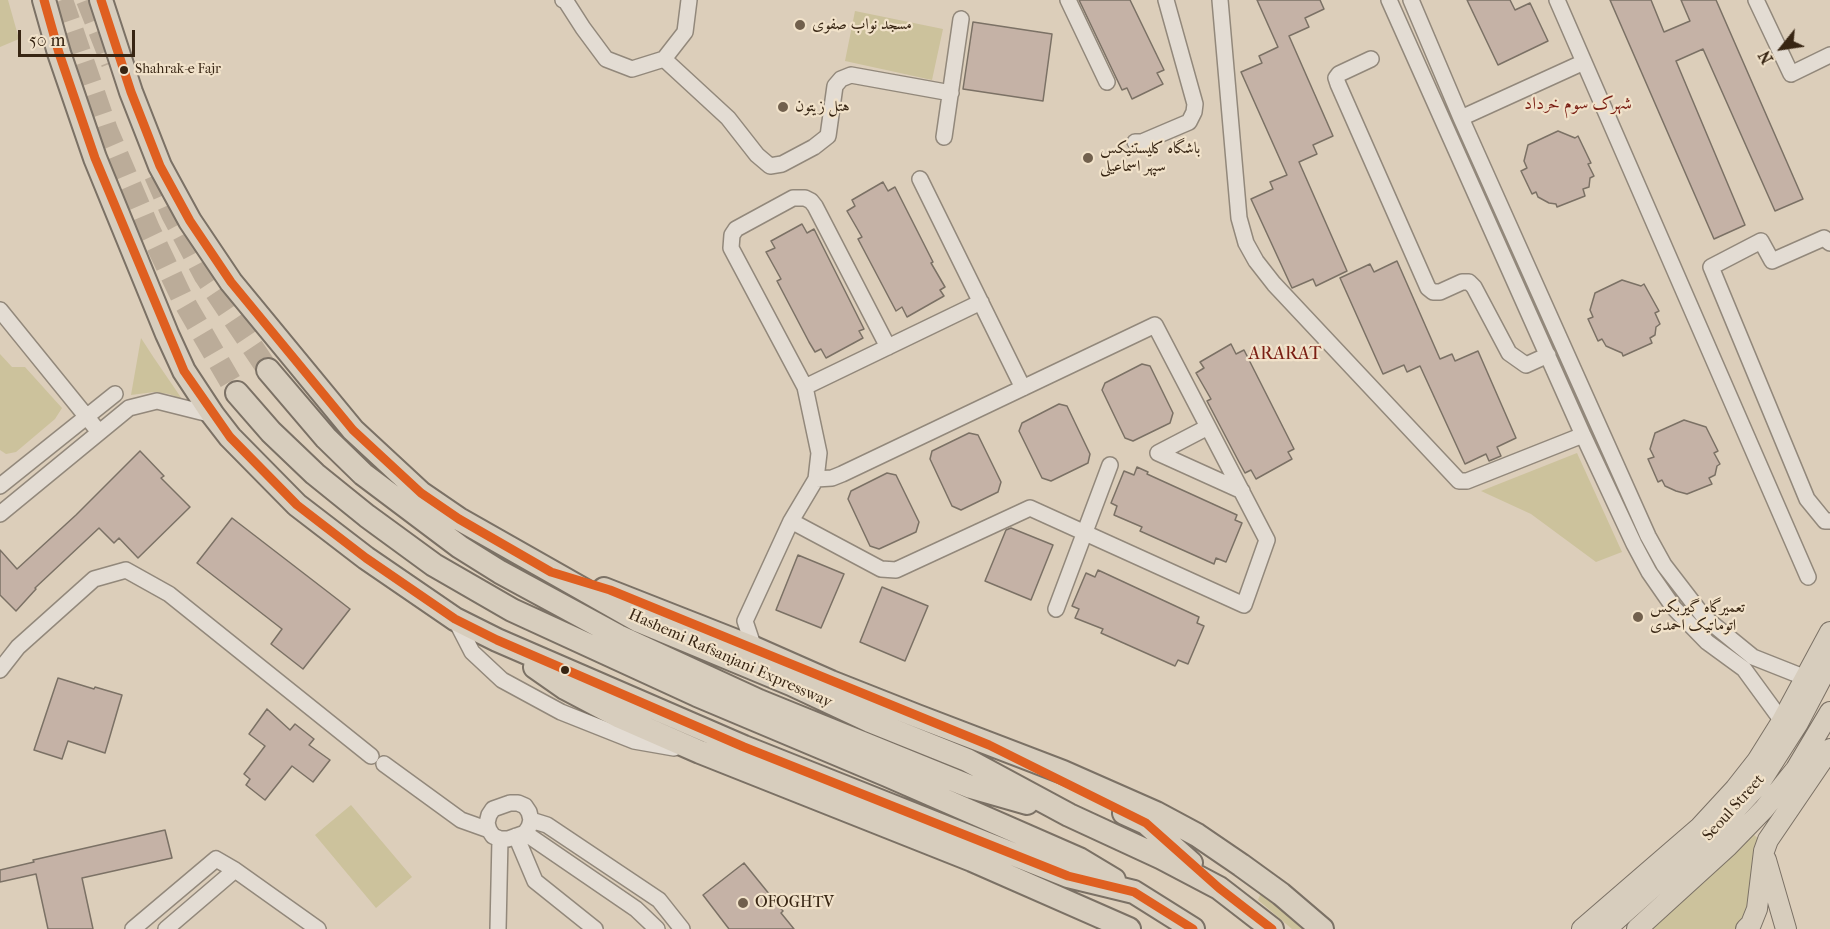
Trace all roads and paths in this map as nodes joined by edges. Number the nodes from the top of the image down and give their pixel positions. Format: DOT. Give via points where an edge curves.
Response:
graph roads {
  1 [pos="44,0"];
  2 [pos="101,0"];
  3 [pos="563,0"];
  4 [pos="689,0"];
  5 [pos="1068,0"];
  6 [pos="1166,0"];
  7 [pos="1220,0"];
  8 [pos="1389,0"];
  9 [pos="1411,0"];
  10 [pos="1557,0"];
  11 [pos="1756,0"];
  12 [pos="961,19"];
  13 [pos="1830,55"];
  14 [pos="664,59"];
  15 [pos="1371,59"];
  16 [pos="1584,62"];
  17 [pos="1107,82"];
  18 [pos="951,93"];
  19 [pos="1461,118"];
  20 [pos="944,137"];
  21 [pos="1135,142"];
  22 [pos="920,179"];
  23 [pos="1830,243"];
  24 [pos="981,302"];
  25 [pos="0,310"];
  26 [pos="888,347"];
  27 [pos="1569,357"];
  28 [pos="1550,360"];
  29 [pos="268,370"];
  30 [pos="805,387"];
  31 [pos="1023,388"];
  32 [pos="237,393"];
  33 [pos="116,394"];
  34 [pos="213,415"];
  35 [pos="87,418"];
  36 [pos="1208,427"];
  37 [pos="99,432"];
  38 [pos="1583,435"];
  39 [pos="1110,465"];
  40 [pos="2,479"];
  41 [pos="816,479"];
  42 [pos="1242,491"];
  43 [pos="21,497"];
  44 [pos="2,509"];
  45 [pos="791,521"];
  46 [pos="1830,521"];
  47 [pos="1085,533"];
  48 [pos="551,573"];
  49 [pos="1808,576"];
  50 [pos="1056,609"];
  51 [pos="455,619"];
  52 [pos="746,621"];
  53 [pos="700,627"];
  54 [pos="1830,632"];
  55 [pos="497,640"];
  56 [pos="754,648"];
  57 [pos="1830,662"];
  58 [pos="0,670"];
  59 [pos="1806,678"];
  60 [pos="1830,712"];
  61 [pos="1782,721"];
  62 [pos="989,745"];
  63 [pos="1830,749"];
  64 [pos="700,752"];
  65 [pos="1069,815"];
  66 [pos="524,829"];
  67 [pos="494,834"];
  68 [pos="1764,851"];
  69 [pos="235,870"];
  70 [pos="1219,888"];
  71 [pos="1134,892"];
  72 [pos="133,929"];
  73 [pos="166,929"];
  74 [pos="318,929"];
  75 [pos="498,929"];
  76 [pos="595,929"];
  77 [pos="657,929"];
  78 [pos="682,929"];
  79 [pos="1130,929"];
  80 [pos="1193,929"];
  81 [pos="1272,929"];
  82 [pos="1322,929"];
  83 [pos="1582,929"];
  84 [pos="1606,929"];
  85 [pos="1637,929"];
  86 [pos="1746,929"];
  87 [pos="1786,929"];
  1 -- 34 [label="highway" via="95,158 166,334 184,371"];
  2 -- 48 [label="highway, Hashemi Rafsanjani Expressway" via="160,166 190,221 231,282 377,454 421,493 459,519"];
  3 -- 14 [label="street" via="606,59 632,69"];
  4 -- 14 [label="street" via="685,32"];
  5 -- 17 [label="street"];
  6 -- 21 [label="street" via="1194,112 1189,122"];
  7 -- 38 [label="street" via="1239,218 1246,243 1274,284 1459,481"];
  8 -- 28 [label="street"];
  9 -- 19 [label="street"];
  10 -- 16 [label="street"];
  11 -- 13 [label="street" via="1791,74"];
  12 -- 18 [label="street"];
  14 -- 18 [label="street" via="728,118 770,166 782,165 828,136 835,86 841,78 851,75"];
  15 -- 28 [label="street" via="1336,78 1428,288 1440,292 1469,282 1507,351 1526,365"];
  16 -- 19 [label="street"];
  16 -- 49 [label="street"];
  18 -- 20 [label="street"];
  19 -- 27 [label="street"];
  22 -- 24 [label="street"];
  23 -- 46 [label="street" via="1824,238 1772,261 1761,241 1711,267 1807,499 1825,521"];
  24 -- 26 [label="street"];
  24 -- 31 [label="street"];
  25 -- 35 [label="street"];
  26 -- 30 [label="street"];
  26 -- 30 [label="street" via="816,206 805,198 793,198 736,229 730,241"];
  27 -- 28 [label="street"];
  27 -- 59 [label="street" via="1648,536 1682,591 1704,617 1753,657"];
  28 -- 38 [label="street"];
  29 -- 65 [label="highway, Hashemi Rafsanjani Expressway" via="326,438 363,474 460,548 525,586 618,636 759,701 971,787"];
  30 -- 41 [label="street" via="819,453"];
  31 -- 36 [label="street" via="1155,325"];
  31 -- 41 [label="street" via="842,474"];
  32 -- 71 [label="highway" via="315,474 367,516 434,565 512,610 697,695 1079,859"];
  33 -- 35 [label="street"];
  34 -- 37 [label="street" via="157,401 129,408"];
  34 -- 51 [label="highway" via="297,505"];
  35 -- 37 [label="street"];
  35 -- 40 [label="street"];
  36 -- 42 [label="street"];
  36 -- 42 [label="street" via="1158,453"];
  37 -- 43 [label="street"];
  38 -- 61 [label="street" via="1634,544 1663,592 1692,628 1744,669"];
  39 -- 47 [label="street"];
  40 -- 43 [label="street" via="18,485"];
  41 -- 45 [label="street"];
  42 -- 47 [label="street" via="1267,540 1244,604"];
  43 -- 44 [label="street"];
  45 -- 47 [label="street" via="880,569 896,570 1030,508"];
  45 -- 52 [label="street"];
  47 -- 50 [label="street"];
  48 -- 53 [label="highway" via="610,590"];
  48 -- 65 [label="highway, Hashemi Rafsanjani Expressway" via="637,620 966,760"];
  51 -- 55 [label="highway"];
  51 -- 64 [label="street" via="472,652 502,680 561,712 634,741"];
  52 -- 53 [label="street" via="727,628"];
  52 -- 56 [label="street"];
  53 -- 56 [label="highway"];
  54 -- 59 [label="main road"];
  55 -- 64 [label="highway" via="565,688"];
  55 -- 71 [label="highway" via="744,747 1068,876"];
  56 -- 62 [label="highway"];
  57 -- 84 [label="main road, Seoul Street" via="1798,723 1759,784 1715,832"];
  58 -- 67 [label="street" via="18,648 94,579 126,570 169,594 378,760 461,820"];
  59 -- 61 [label="main road"];
  60 -- 85 [label="main road, Seoul Street" via="1796,769 1764,809"];
  61 -- 83 [label="main road" via="1757,762 1700,827"];
  62 -- 70 [label="highway" via="1146,823"];
  62 -- 82 [label="highway" via="1110,791 1197,835 1273,888"];
  63 -- 68 [label="main road" via="1774,830"];
  64 -- 79 [label="highway" via="961,855"];
  65 -- 70 [label="highway, Hashemi Rafsanjani Expressway"];
  66 -- 67 [label="street"];
  66 -- 67 [label="street" via="530,812 525,806 510,803 493,809 489,815 487,823"];
  66 -- 76 [label="street" via="535,881"];
  66 -- 77 [label="street" via="636,909"];
  66 -- 78 [label="street" via="547,825 659,900"];
  67 -- 75 [label="street"];
  68 -- 86 [label="main road" via="1757,909"];
  68 -- 87 [label="main road"];
  69 -- 72 [label="street" via="216,858"];
  69 -- 73 [label="street"];
  69 -- 74 [label="street"];
  70 -- 81 [label="highway, Hashemi Rafsanjani Expressway"];
  71 -- 80 [label="highway"];
}
